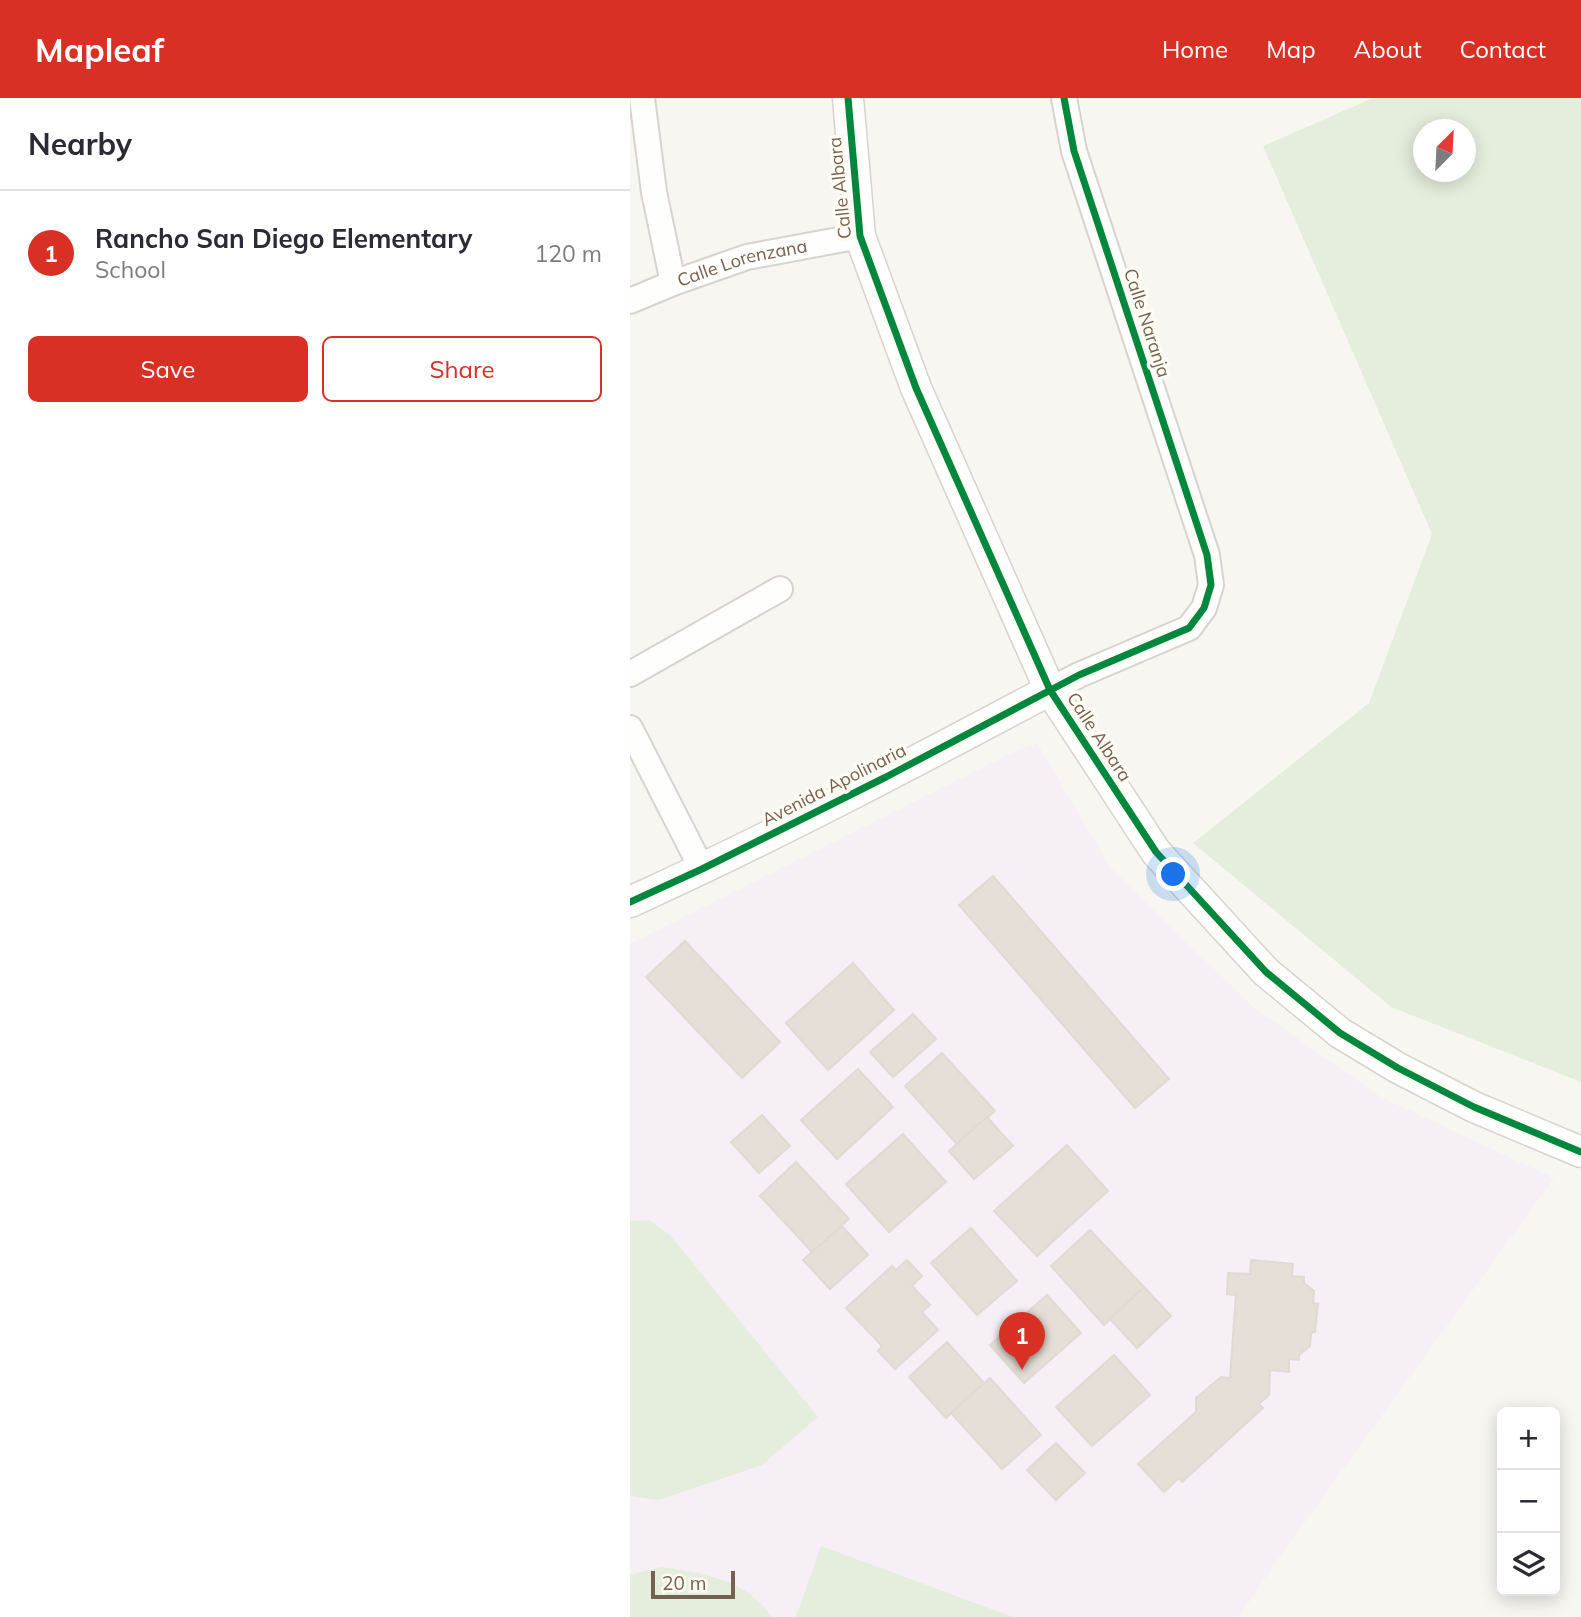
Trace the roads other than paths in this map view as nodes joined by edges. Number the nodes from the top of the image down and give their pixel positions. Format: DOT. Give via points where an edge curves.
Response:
graph roads {
  1 [pos="642,98"];
  2 [pos="848,98"];
  3 [pos="1064,98"];
  4 [pos="860,236"];
  5 [pos="673,283"];
  6 [pos="630,301"];
  7 [pos="780,589"];
  8 [pos="630,674"];
  9 [pos="1049,690"];
  10 [pos="630,728"];
  11 [pos="702,869"];
  12 [pos="630,902"];
  13 [pos="1581,1152"];
  1 -- 5 [label="street" via="654,192"];
  2 -- 4 [label="street, Calle Albara"];
  3 -- 9 [label="street, Calle Naranja" via="1073,150 1207,555 1211,585 1204,608 1189,628"];
  4 -- 5 [label="street, Calle Lorenzana" via="747,257"];
  4 -- 9 [label="street, Calle Albara" via="916,388"];
  5 -- 6 [label="street, Calle Lorenzana"];
  7 -- 8 [label="street"];
  9 -- 11 [label="street, Avenida Apolinaria"];
  9 -- 13 [label="street, Calle Albara" via="1156,852 1266,972 1340,1033 1398,1068 1474,1107"];
  10 -- 11 [label="street"];
  11 -- 12 [label="street, Avenida Apolinaria"];
}
